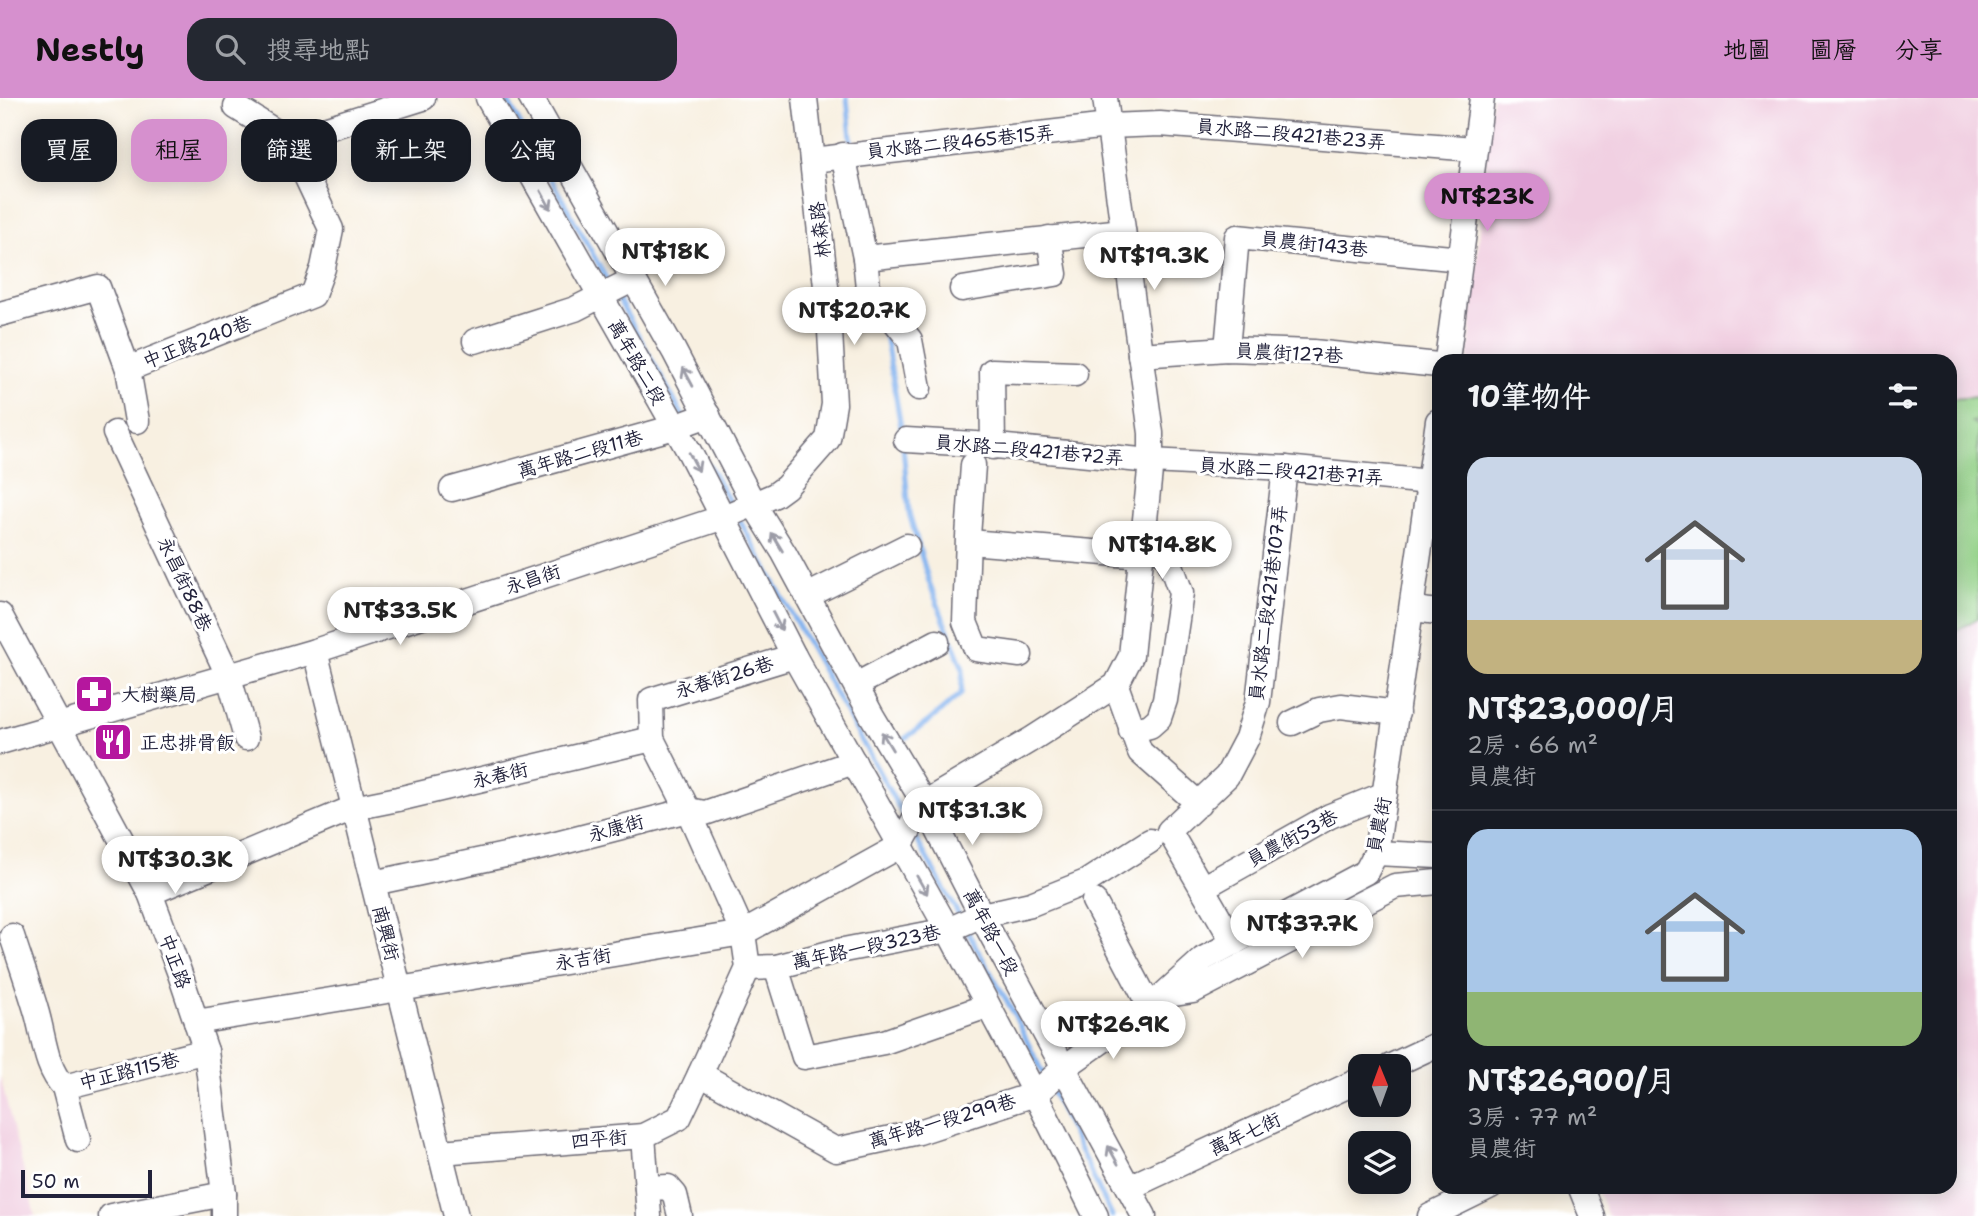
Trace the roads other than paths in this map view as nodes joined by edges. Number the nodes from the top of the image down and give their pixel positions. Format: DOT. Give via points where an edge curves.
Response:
graph roads {
  1 [pos="423,98"];
  2 [pos="488,98"];
  3 [pos="531,98"];
  4 [pos="805,98"];
  5 [pos="1105,98"];
  6 [pos="1482,98"];
  7 [pos="236,107"];
  8 [pos="255,119"];
  9 [pos="337,125"];
  10 [pos="1108,126"];
  11 [pos="1474,149"];
  12 [pos="843,155"];
  13 [pos="812,160"];
  14 [pos="309,182"];
  15 [pos="1123,230"];
  16 [pos="1049,238"];
  17 [pos="865,258"];
  18 [pos="1461,259"];
  19 [pos="634,279"];
  20 [pos="962,289"];
  21 [pos="600,298"];
  22 [pos="0,314"];
  23 [pos="475,341"];
  24 [pos="1227,349"];
  25 [pos="1448,354"];
  26 [pos="1140,355"];
  27 [pos="1432,364"];
  28 [pos="128,369"];
  29 [pos="1076,374"];
  30 [pos="919,388"];
  31 [pos="708,415"];
  32 [pos="137,421"];
  33 [pos="675,427"];
  34 [pos="115,433"];
  35 [pos="906,440"];
  36 [pos="993,447"];
  37 [pos="1151,461"];
  38 [pos="973,465"];
  39 [pos="1432,467"];
  40 [pos="1284,468"];
  41 [pos="1430,482"];
  42 [pos="452,489"];
  43 [pos="753,503"];
  44 [pos="724,517"];
  45 [pos="969,542"];
  46 [pos="907,546"];
  47 [pos="1142,556"];
  48 [pos="807,596"];
  49 [pos="1413,609"];
  50 [pos="1432,611"];
  51 [pos="0,615"];
  52 [pos="937,642"];
  53 [pos="315,651"];
  54 [pos="1020,654"];
  55 [pos="794,656"];
  56 [pos="229,677"];
  57 [pos="856,685"];
  58 [pos="1116,685"];
  59 [pos="1397,713"];
  60 [pos="1293,723"];
  61 [pos="60,725"];
  62 [pos="1131,730"];
  63 [pos="246,738"];
  64 [pos="652,739"];
  65 [pos="0,742"];
  66 [pos="854,762"];
  67 [pos="1385,794"];
  68 [pos="924,803"];
  69 [pos="1199,804"];
  70 [pos="353,808"];
  71 [pos="688,810"];
  72 [pos="1160,836"];
  73 [pos="901,846"];
  74 [pos="1377,853"];
  75 [pos="1432,856"];
  76 [pos="373,883"];
  77 [pos="1432,883"];
  78 [pos="1202,887"];
  79 [pos="149,893"];
  80 [pos="1094,901"];
  81 [pos="982,915"];
  82 [pos="948,930"];
  83 [pos="743,933"];
  84 [pos="12,936"];
  85 [pos="1234,943"];
  86 [pos="776,967"];
  87 [pos="748,968"];
  88 [pos="400,990"];
  89 [pos="1156,1002"];
  90 [pos="987,1006"];
  91 [pos="196,1021"];
  92 [pos="1432,1047"];
  93 [pos="206,1051"];
  94 [pos="1411,1057"];
  95 [pos="1065,1067"];
  96 [pos="700,1074"];
  97 [pos="1348,1086"];
  98 [pos="65,1087"];
  99 [pos="1035,1094"];
  100 [pos="643,1136"];
  101 [pos="78,1140"];
  102 [pos="440,1152"];
  103 [pos="1130,1187"];
  104 [pos="647,1188"];
  105 [pos="1474,1194"];
  106 [pos="1583,1194"];
  107 [pos="224,1205"];
  108 [pos="111,1216"];
  109 [pos="456,1216"];
  110 [pos="649,1216"];
  111 [pos="680,1216"];
  112 [pos="1096,1216"];
  113 [pos="1144,1216"];
  114 [pos="1430,1216"];
  115 [pos="1592,1216"];
  1 -- 9 [label="street"];
  2 -- 21 [label="street, 萬年路二段, one-way"];
  3 -- 19 [label="street, 萬年路二段"];
  4 -- 13 [label="street, 林森路"];
  5 -- 10 [label="street"];
  6 -- 11 [label="street"];
  7 -- 8 [label="street"];
  10 -- 11 [label="street, 員水路二段421巷23弄" via="1160,124"];
  10 -- 12 [label="street, 員水路二段465巷15弄"];
  10 -- 15 [label="street"];
  11 -- 18 [label="street"];
  12 -- 13 [label="street, 員水路二段465巷15弄"];
  12 -- 17 [label="street"];
  13 -- 43 [label="street, 林森路" via="829,313 834,404 828,439 786,487"];
  14 -- 28 [label="street, 中正路240巷" via="331,229 313,295"];
  15 -- 16 [label="street"];
  15 -- 26 [label="street"];
  16 -- 17 [label="street"];
  16 -- 20 [label="street" via="1055,274"];
  17 -- 30 [label="street" via="868,288 910,340"];
  18 -- 24 [label="street, 員農街143巷" via="1237,237"];
  18 -- 25 [label="street"];
  19 -- 21 [label="street"];
  31 -- 19 [label="street, 萬年路二段, one-way"];
  21 -- 23 [label="street"];
  21 -- 33 [label="street, 萬年路二段"];
  22 -- 28 [label="street, 中正路240巷" via="98,287"];
  24 -- 26 [label="street, 員農街127巷"];
  24 -- 27 [label="street, 員農街127巷"];
  26 -- 37 [label="street"];
  28 -- 32 [label="street"];
  29 -- 36 [label="street" via="992,371"];
  31 -- 33 [label="street, 萬年路二段11巷"];
  31 -- 43 [label="street, 萬年路二段"];
  33 -- 42 [label="street, 萬年路二段11巷"];
  33 -- 44 [label="street, 萬年路二段, one-way"];
  34 -- 56 [label="street, 永昌街88巷"];
  35 -- 36 [label="street, 員水路二段421巷72弄"];
  36 -- 37 [label="street, 員水路二段421巷72弄"];
  37 -- 40 [label="street, 員水路二段421巷71弄"];
  37 -- 47 [label="street"];
  38 -- 45 [label="street"];
  39 -- 41 [label="street, 員農街"];
  40 -- 41 [label="street, 員水路二段421巷71弄"];
  40 -- 69 [label="street, 員水路二段421巷107弄" via="1258,702 1247,738 1227,776"];
  41 -- 49 [label="street, 員農街"];
  43 -- 44 [label="street, 林森路"];
  48 -- 43 [label="street, 萬年路一段, one-way"];
  44 -- 53 [label="street, 永昌街"];
  44 -- 55 [label="street, 萬年路一段, one-way"];
  45 -- 47 [label="street"];
  45 -- 54 [label="street" via="965,622 976,649"];
  46 -- 48 [label="street"];
  47 -- 58 [label="street" via="1131,656"];
  47 -- 62 [label="street" via="1148,549 1167,554 1181,593 1159,718 1150,726"];
  48 -- 57 [label="street, 萬年路一段"];
  49 -- 50 [label="street"];
  49 -- 59 [label="street, 員農街"];
  51 -- 61 [label="street, 中正路"];
  52 -- 57 [label="street"];
  53 -- 56 [label="street, 永昌街"];
  53 -- 70 [label="street, 南興街"];
  55 -- 64 [label="street, 永春街26巷" via="651,700"];
  55 -- 66 [label="street, 萬年路一段"];
  56 -- 61 [label="street, 永昌街"];
  56 -- 63 [label="street, 永昌街88巷"];
  68 -- 57 [label="street, 萬年路一段, one-way"];
  58 -- 62 [label="street"];
  58 -- 68 [label="street"];
  59 -- 60 [label="street" via="1341,706 1319,710"];
  59 -- 67 [label="street, 員農街"];
  61 -- 65 [label="street, 永昌街"];
  61 -- 79 [label="street, 中正路"];
  62 -- 69 [label="street" via="1140,752"];
  64 -- 70 [label="street, 永春街"];
  64 -- 71 [label="street"];
  66 -- 71 [label="street, 永康街" via="705,813"];
  66 -- 73 [label="street, 萬年路一段"];
  67 -- 74 [label="street, 員農街"];
  67 -- 78 [label="street, 員農街53巷" via="1330,816"];
  68 -- 73 [label="street"];
  68 -- 81 [label="street, 萬年路一段"];
  69 -- 72 [label="street, 員水路二段421巷107弄"];
  70 -- 76 [label="street, 南興街"];
  70 -- 79 [label="street, 永春街"];
  71 -- 76 [label="street, 永康街"];
  71 -- 83 [label="street"];
  72 -- 78 [label="street"];
  72 -- 81 [label="street, 萬年路一段323巷" via="1086,882 1031,904"];
  73 -- 82 [label="street, 萬年路一段, one-way"];
  73 -- 83 [label="street, 永吉街"];
  74 -- 75 [label="street"];
  74 -- 85 [label="street, 員農街" via="1366,872"];
  76 -- 88 [label="street, 南興街"];
  77 -- 89 [label="street" via="1395,886 1193,990"];
  78 -- 85 [label="street"];
  79 -- 91 [label="street, 中正路"];
  80 -- 89 [label="street"];
  81 -- 82 [label="street, 萬年路一段323巷"];
  81 -- 95 [label="street, 萬年路一段"];
  82 -- 86 [label="street, 萬年路一段323巷"];
  82 -- 90 [label="street, 萬年路一段"];
  83 -- 87 [label="street"];
  83 -- 88 [label="street, 永吉街"];
  84 -- 98 [label="street" via="55,1079"];
  85 -- 89 [label="street, 員農街" via="1203,959"];
  86 -- 87 [label="street, 萬年路一段323巷"];
  86 -- 90 [label="street" via="804,1057 884,1042"];
  87 -- 96 [label="street, 四平街"];
  88 -- 91 [label="street, 永吉街"];
  88 -- 102 [label="street, 南興街"];
  89 -- 95 [label="street, 員農街"];
  90 -- 99 [label="street, 萬年路一段"];
  91 -- 93 [label="street, 中正路"];
  92 -- 94 [label="street"];
  93 -- 98 [label="street, 中正路115巷"];
  93 -- 107 [label="street, 中正路"];
  95 -- 99 [label="street, 員農街"];
  103 -- 95 [label="street, 萬年路一段, one-way"];
  96 -- 99 [label="street, 萬年路一段299巷" via="836,1150 919,1132"];
  96 -- 100 [label="street, 四平街" via="679,1118"];
  97 -- 103 [label="street, 萬年七街"];
  98 -- 101 [label="street, 中正路115巷"];
  99 -- 112 [label="street, 萬年路一段"];
  100 -- 102 [label="street, 四平街"];
  100 -- 104 [label="street"];
  102 -- 109 [label="street, 南興街"];
  103 -- 113 [label="street, 萬年路一段"];
  104 -- 110 [label="street"];
  104 -- 111 [label="street" via="668,1187 676,1195"];
  105 -- 114 [label="street"];
  106 -- 115 [label="street"];
  107 -- 108 [label="street"];
}
